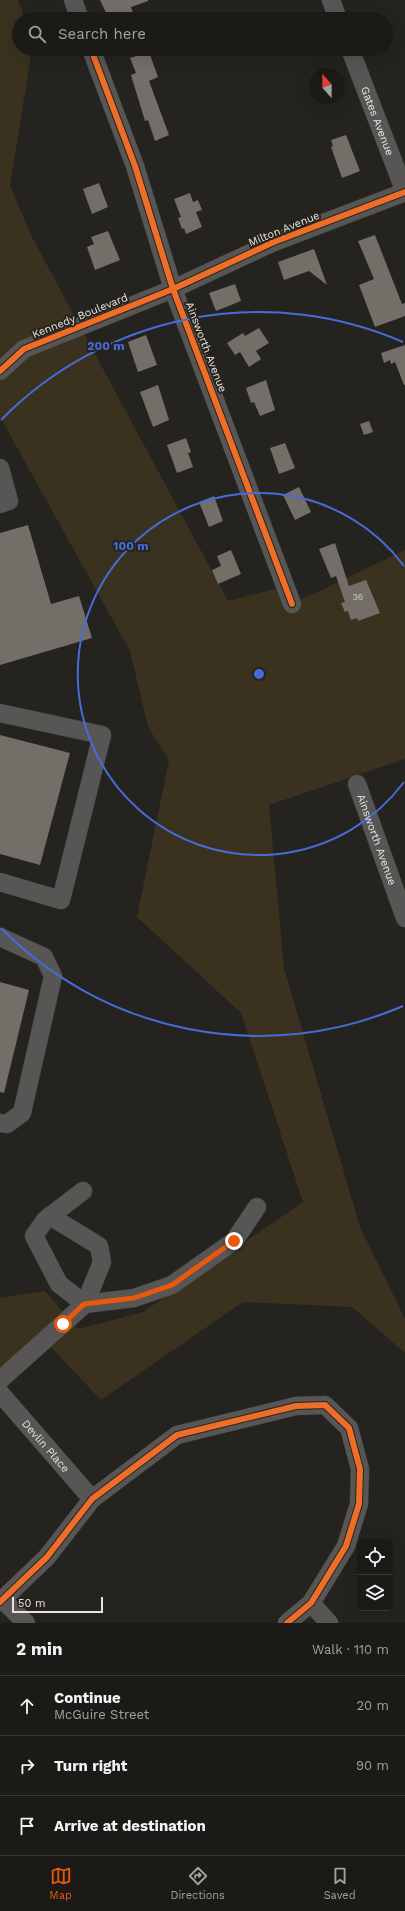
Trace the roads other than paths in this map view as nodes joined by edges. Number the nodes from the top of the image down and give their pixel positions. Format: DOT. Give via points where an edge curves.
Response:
graph roads {
  1 [pos="73,0"];
  2 [pos="331,0"];
  3 [pos="77,12"];
  4 [pos="335,12"];
  5 [pos="95,56"];
  6 [pos="353,56"];
  7 [pos="405,192"];
  8 [pos="173,289"];
  9 [pos="0,371"];
  10 [pos="0,468"];
  11 [pos="0,504"];
  12 [pos="292,604"];
  13 [pos="0,713"];
  14 [pos="357,784"];
  15 [pos="0,882"];
  16 [pos="405,918"];
  17 [pos="0,937"];
  18 [pos="0,1123"];
  19 [pos="84,1191"];
  20 [pos="256,1207"];
  21 [pos="50,1216"];
  22 [pos="84,1304"];
  23 [pos="0,1380"];
  24 [pos="0,1393"];
  25 [pos="92,1499"];
  26 [pos="1,1600"];
  27 [pos="311,1603"];
  28 [pos="26,1623"];
  29 [pos="287,1623"];
  30 [pos="329,1623"];
  1 -- 3 [label="street"];
  2 -- 4 [label="street"];
  5 -- 8 [label="street, Ainsworth Avenue" via="135,166"];
  6 -- 7 [label="street, Gates Avenue"];
  7 -- 8 [label="street, Milton Avenue" via="274,242"];
  8 -- 9 [label="street, Kennedy Boulevard" via="24,349"];
  8 -- 12 [label="street, Ainsworth Avenue"];
  10 -- 11 [label="street" via="9,501"];
  13 -- 15 [label="street" via="102,735 60,900"];
  14 -- 16 [label="street, Ainsworth Avenue"];
  17 -- 18 [label="street" via="44,957 53,976 22,1113 7,1124"];
  19 -- 21 [label="street"];
  20 -- 22 [label="street" via="234,1241 172,1285 134,1298"];
  21 -- 22 [label="street" via="34,1236 59,1284"];
  21 -- 22 [label="street" via="98,1246 102,1262"];
  22 -- 23 [label="street"];
  24 -- 25 [label="street, Devlin Place"];
  25 -- 26 [label="street" via="47,1557"];
  25 -- 27 [label="street" via="177,1435 296,1406 325,1406 349,1428 360,1469 359,1504 346,1546"];
  26 -- 28 [label="street"];
  27 -- 29 [label="street"];
  27 -- 30 [label="street"];
}
